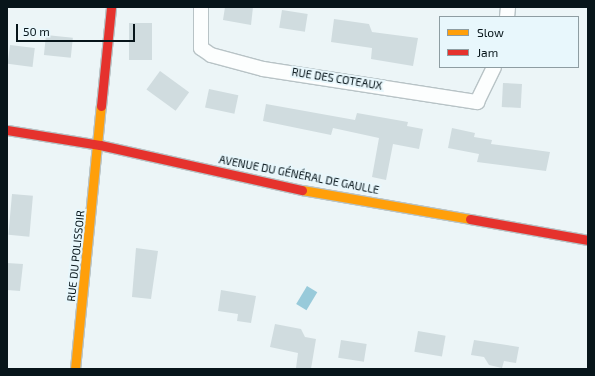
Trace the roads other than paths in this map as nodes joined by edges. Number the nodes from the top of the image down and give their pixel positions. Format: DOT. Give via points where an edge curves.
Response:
graph roads {
  1 [pos="111,7"];
  2 [pos="201,7"];
  3 [pos="494,68"];
  4 [pos="7,130"];
  5 [pos="100,145"];
  6 [pos="588,240"];
  7 [pos="76,369"];
  1 -- 5 [label="main road, RUE DU POLISSOIR"];
  2 -- 3 [label="street, RUE DES COTEAUX" via="202,48 211,55 263,69 477,102"];
  4 -- 5 [label="main road, AVENUE DU GÉNÉRAL DE GAULLE"];
  5 -- 6 [label="main road, AVENUE DU GÉNÉRAL DE GAULLE" via="298,189"];
  5 -- 7 [label="main road, RUE DU POLISSOIR"];
}
